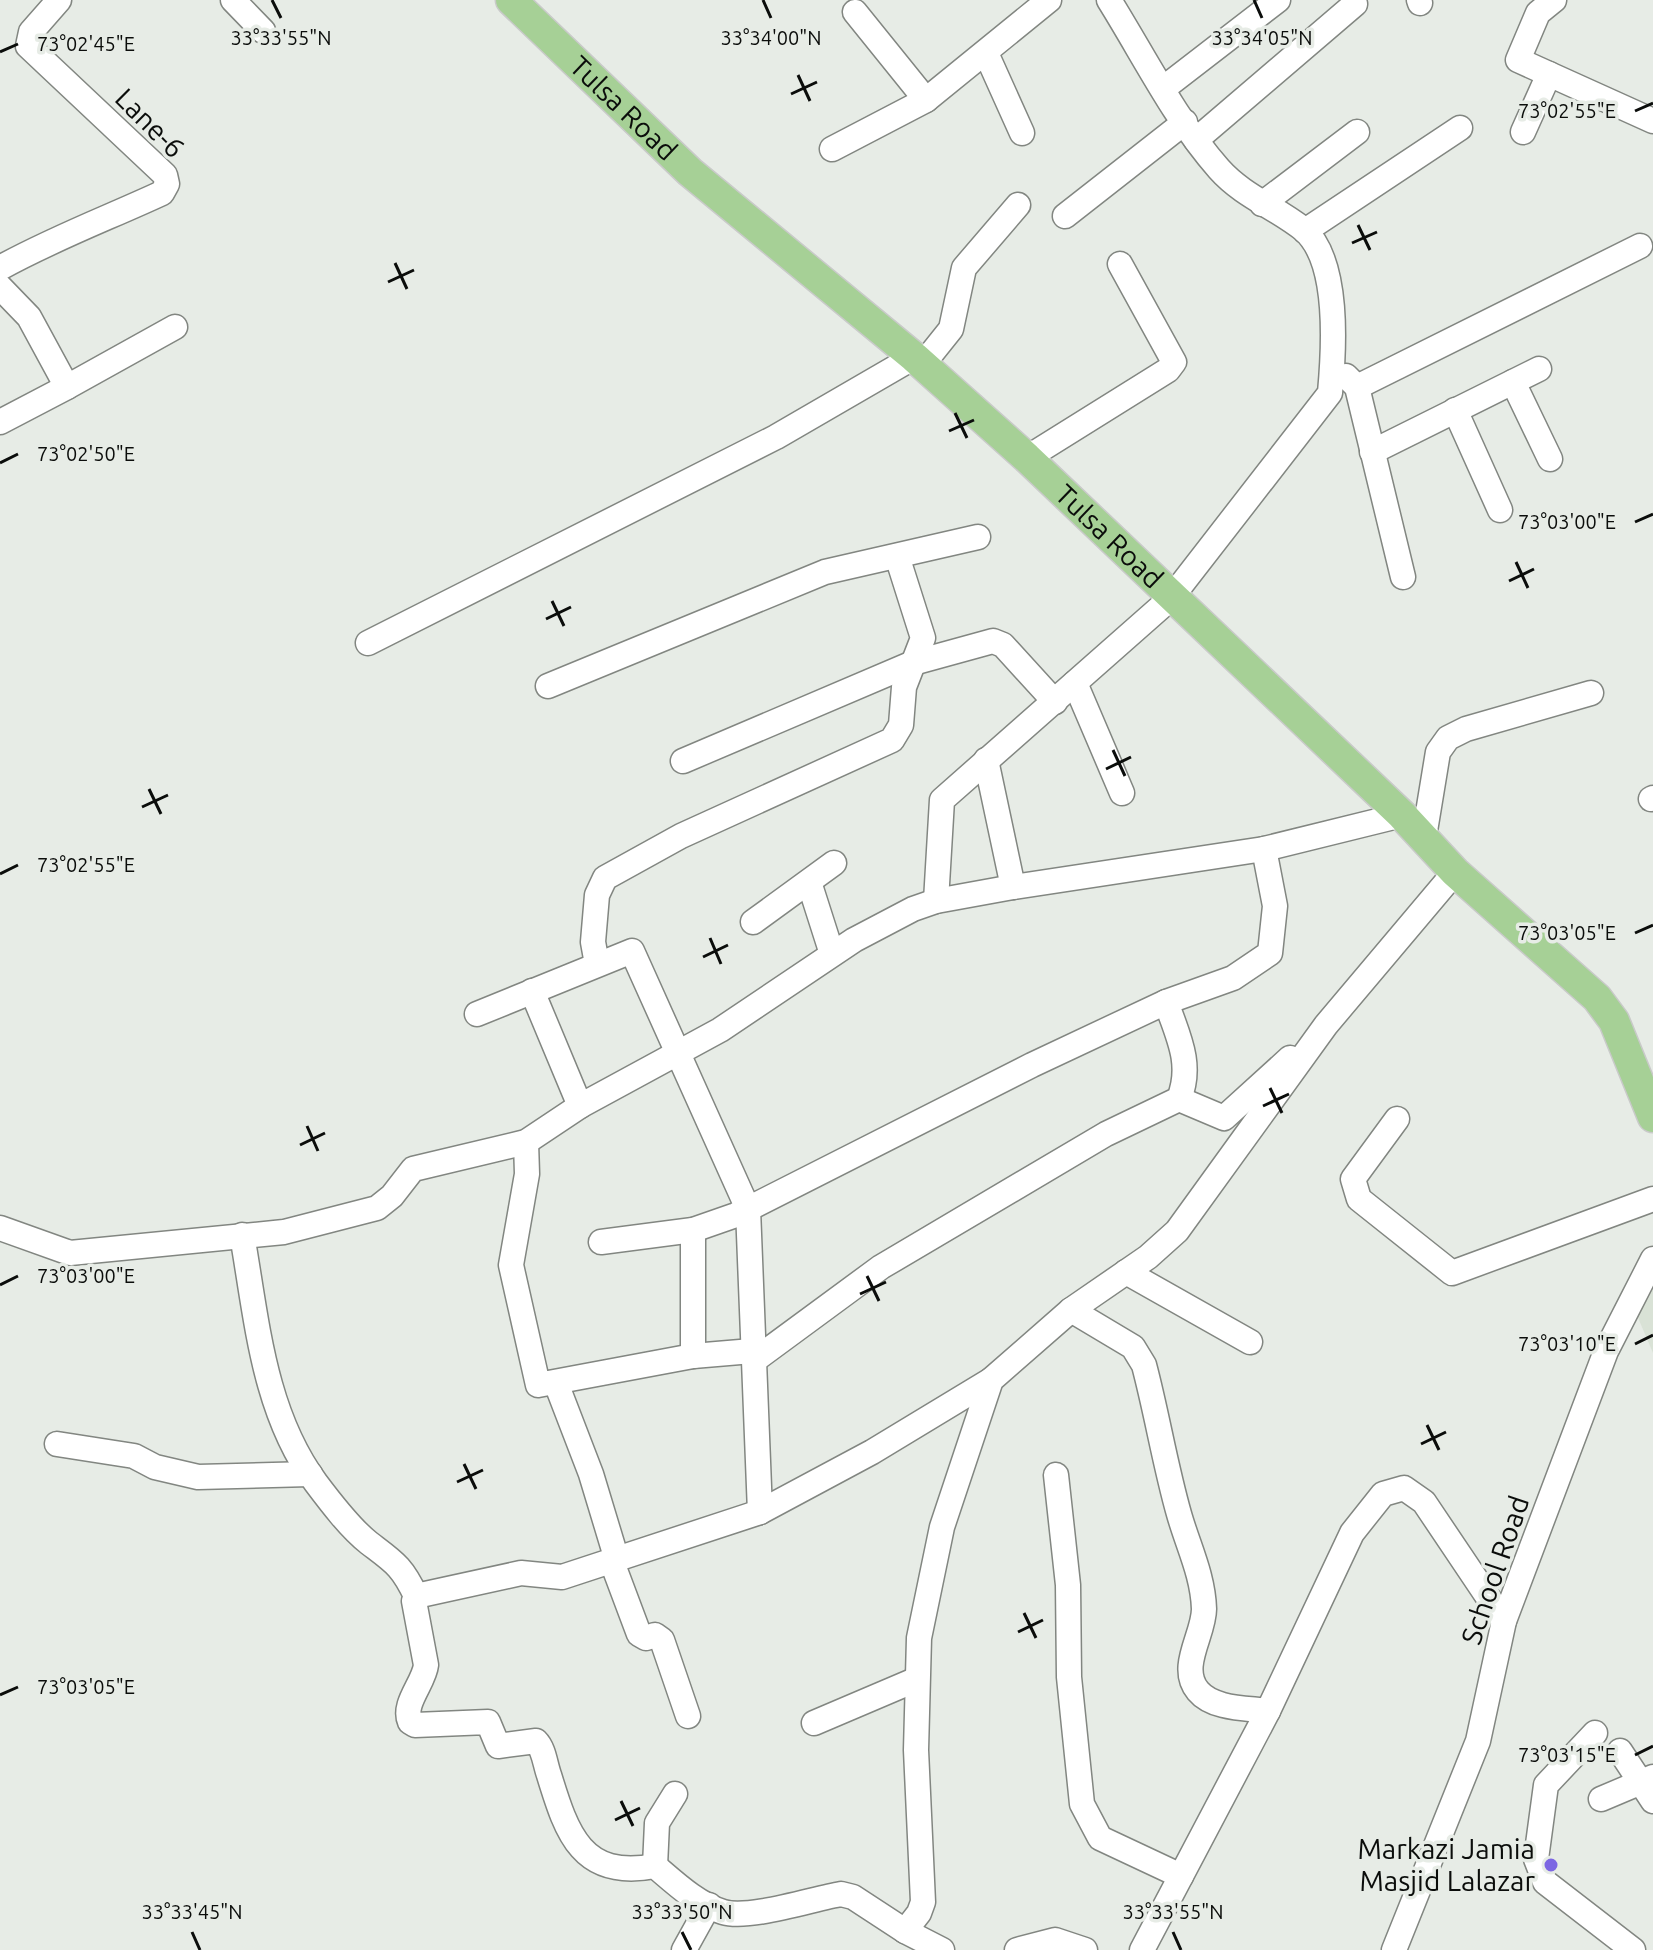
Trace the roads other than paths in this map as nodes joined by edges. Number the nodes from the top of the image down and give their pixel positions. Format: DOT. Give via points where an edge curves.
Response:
graph roads {
  1 [pos="59,0"];
  2 [pos="233,0"];
  3 [pos="511,0"];
  4 [pos="1049,0"];
  5 [pos="1109,0"];
  6 [pos="1278,0"];
  7 [pos="1554,0"];
  8 [pos="1355,4"];
  9 [pos="855,12"];
  10 [pos="263,31"];
  11 [pos="986,53"];
  12 [pos="1549,74"];
  13 [pos="1164,88"];
  14 [pos="926,100"];
  15 [pos="1653,121"];
  16 [pos="1460,128"];
  17 [pos="1191,131"];
  18 [pos="1357,132"];
  19 [pos="1523,132"];
  20 [pos="1022,133"];
  21 [pos="832,149"];
  22 [pos="1262,204"];
  23 [pos="1018,205"];
  24 [pos="1065,216"];
  25 [pos="1305,231"];
  26 [pos="1640,246"];
  27 [pos="1120,264"];
  28 [pos="0,268"];
  29 [pos="0,287"];
  30 [pos="175,327"];
  31 [pos="918,361"];
  32 [pos="1333,362"];
  33 [pos="1539,369"];
  34 [pos="1513,382"];
  35 [pos="67,387"];
  36 [pos="1357,387"];
  37 [pos="1455,410"];
  38 [pos="0,422"];
  39 [pos="1372,452"];
  40 [pos="1027,458"];
  41 [pos="1550,459"];
  42 [pos="1500,510"];
  43 [pos="978,537"];
  44 [pos="897,556"];
  45 [pos="1403,577"];
  46 [pos="1171,598"];
  47 [pos="368,643"];
  48 [pos="913,663"];
  49 [pos="1075,683"];
  50 [pos="548,686"];
  51 [pos="1591,693"];
  52 [pos="1055,702"];
  53 [pos="986,760"];
  54 [pos="683,761"];
  55 [pos="1122,793"];
  56 [pos="1402,815"];
  57 [pos="1424,837"];
  58 [pos="1264,849"];
  59 [pos="834,863"];
  60 [pos="1455,872"];
  61 [pos="809,882"];
  62 [pos="1013,887"];
  63 [pos="936,901"];
  64 [pos="753,922"];
  65 [pos="832,954"];
  66 [pos="597,964"];
  67 [pos="532,991"];
  68 [pos="1166,1002"];
  69 [pos="477,1014"];
  70 [pos="1326,1025"];
  71 [pos="679,1053"];
  72 [pos="1179,1099"];
  73 [pos="580,1106"];
  74 [pos="1653,1117"];
  75 [pos="1397,1119"];
  76 [pos="526,1142"];
  77 [pos="1653,1199"];
  78 [pos="748,1209"];
  79 [pos="0,1228"];
  80 [pos="693,1230"];
  81 [pos="242,1235"];
  82 [pos="601,1242"];
  83 [pos="1653,1259"];
  84 [pos="1126,1272"];
  85 [pos="1071,1310"];
  86 [pos="1250,1342"];
  87 [pos="754,1355"];
  88 [pos="693,1356"];
  89 [pos="991,1380"];
  90 [pos="556,1383"];
  91 [pos="57,1444"];
  92 [pos="310,1474"];
  93 [pos="1056,1475"];
  94 [pos="760,1512"];
  95 [pos="614,1561"];
  96 [pos="416,1596"];
  97 [pos="1504,1621"];
  98 [pos="915,1680"];
  99 [pos="1268,1711"];
  100 [pos="688,1716"];
  101 [pos="814,1723"];
  102 [pos="1595,1733"];
  103 [pos="1620,1751"];
  104 [pos="1649,1786"];
  105 [pos="675,1794"];
  106 [pos="1601,1799"];
  107 [pos="655,1866"];
  108 [pos="1181,1876"];
  109 [pos="709,1905"];
  110 [pos="905,1931"];
  111 [pos="684,1950"];
  112 [pos="942,1950"];
  113 [pos="1017,1950"];
  114 [pos="1085,1950"];
  115 [pos="1142,1950"];
  116 [pos="1394,1950"];
  117 [pos="1633,1950"];
  1 -- 28 [label="street, Lane-6" via="31,32 28,46 165,175 167,184 162,193"];
  2 -- 10 [label="street"];
  3 -- 31 [label="main road, Tulsa Road" via="690,172"];
  4 -- 11 [label="street"];
  5 -- 13 [label="street"];
  6 -- 13 [label="street"];
  7 -- 12 [label="street" via="1538,13 1518,60"];
  8 -- 17 [label="street"];
  9 -- 14 [label="street"];
  11 -- 14 [label="street"];
  11 -- 20 [label="street"];
  12 -- 15 [label="street"];
  12 -- 19 [label="street"];
  13 -- 17 [label="street"];
  14 -- 21 [label="street"];
  16 -- 25 [label="street"];
  17 -- 22 [label="street" via="1241,192"];
  17 -- 24 [label="street"];
  18 -- 22 [label="street"];
  22 -- 25 [label="street"];
  23 -- 31 [label="street" via="964,268 951,329"];
  25 -- 32 [label="street" via="1323,258 1330,285"];
  26 -- 36 [label="street"];
  27 -- 40 [label="street" via="1174,362"];
  29 -- 35 [label="street" via="29,317"];
  30 -- 35 [label="street"];
  31 -- 40 [label="main road, Tulsa Road"];
  31 -- 47 [label="street"];
  32 -- 36 [label="street"];
  32 -- 46 [label="street" via="1330,393"];
  33 -- 34 [label="street"];
  34 -- 37 [label="street"];
  34 -- 41 [label="street"];
  35 -- 38 [label="street"];
  36 -- 39 [label="street"];
  37 -- 39 [label="street"];
  37 -- 42 [label="street"];
  39 -- 45 [label="street"];
  40 -- 46 [label="main road, Tulsa Road"];
  43 -- 44 [label="street"];
  44 -- 48 [label="street" via="923,638"];
  44 -- 50 [label="street" via="825,572"];
  46 -- 49 [label="street"];
  46 -- 56 [label="main road, Tulsa Road"];
  48 -- 52 [label="street" via="993,641 1003,645"];
  48 -- 54 [label="street"];
  48 -- 66 [label="street" via="904,687 901,725 892,740 681,836 605,878 597,895"];
  49 -- 52 [label="street"];
  49 -- 55 [label="street"];
  51 -- 57 [label="street" via="1448,738 1438,752"];
  52 -- 53 [label="street"];
  53 -- 62 [label="street"];
  53 -- 63 [label="street" via="942,800"];
  56 -- 57 [label="main road, Tulsa Road"];
  56 -- 58 [label="street"];
  57 -- 60 [label="main road, Tulsa Road"];
  58 -- 62 [label="street"];
  58 -- 68 [label="street" via="1275,906 1270,953 1233,978"];
  59 -- 61 [label="street"];
  60 -- 70 [label="street"];
  60 -- 74 [label="main road, Tulsa Road" via="1597,998 1614,1021"];
  61 -- 64 [label="street"];
  61 -- 65 [label="street"];
  62 -- 63 [label="street"];
  63 -- 65 [label="street" via="884,922"];
  65 -- 71 [label="street"];
  66 -- 67 [label="street"];
  66 -- 71 [label="street" via="632,951"];
  67 -- 69 [label="street"];
  67 -- 73 [label="street"];
  68 -- 72 [label="street" via="1188,1077"];
  68 -- 78 [label="street"];
  70 -- 72 [label="street" via="1224,1118"];
  70 -- 84 [label="street" via="1177,1231"];
  71 -- 73 [label="street"];
  71 -- 78 [label="street"];
  72 -- 87 [label="street" via="1106,1134 881,1267"];
  73 -- 76 [label="street"];
  75 -- 77 [label="street" via="1353,1179 1353,1189 1452,1273"];
  76 -- 81 [label="street" via="413,1169 377,1208 284,1232"];
  76 -- 90 [label="street" via="527,1174 511,1265 538,1385"];
  78 -- 80 [label="street"];
  78 -- 87 [label="street"];
  79 -- 81 [label="street" via="70,1253"];
  80 -- 82 [label="street"];
  80 -- 88 [label="street"];
  81 -- 92 [label="street" via="273,1400"];
  83 -- 97 [label="street, School Road" via="1606,1351"];
  84 -- 85 [label="street"];
  84 -- 86 [label="street"];
  85 -- 89 [label="street"];
  85 -- 99 [label="street" via="1133,1347 1144,1365 1179,1515 1200,1576 1204,1612 1190,1666 1192,1679 1199,1693 1216,1703"];
  87 -- 88 [label="street"];
  87 -- 94 [label="street"];
  88 -- 90 [label="street"];
  89 -- 94 [label="street"];
  89 -- 98 [label="street" via="942,1527"];
  90 -- 95 [label="street" via="591,1474"];
  91 -- 92 [label="street" via="134,1456 198,1477"];
  92 -- 96 [label="street" via="367,1542 406,1573"];
  93 -- 108 [label="street" via="1082,1804 1100,1838"];
  94 -- 95 [label="street"];
  95 -- 96 [label="street" via="562,1577 521,1573"];
  95 -- 100 [label="street" via="639,1634 662,1640"];
  96 -- 107 [label="street" via="426,1665 408,1709 410,1722 488,1722 498,1746 536,1741 561,1815 583,1854 602,1865 634,1870"];
  97 -- 99 [label="street" via="1424,1502 1404,1488 1390,1490 1352,1533"];
  97 -- 116 [label="street, School Road" via="1478,1741"];
  98 -- 101 [label="street"];
  98 -- 110 [label="street" via="923,1902"];
  99 -- 108 [label="street"];
  102 -- 117 [label="street" via="1546,1785 1536,1859 1545,1882"];
  103 -- 104 [label="street"];
  104 -- 106 [label="street"];
  105 -- 107 [label="street" via="657,1823"];
  107 -- 109 [label="street"];
  108 -- 115 [label="street"];
  109 -- 110 [label="street" via="741,1913 841,1894"];
  109 -- 111 [label="street"];
  110 -- 112 [label="street"];
  113 -- 114 [label="street" via="1055,1940"];
}
